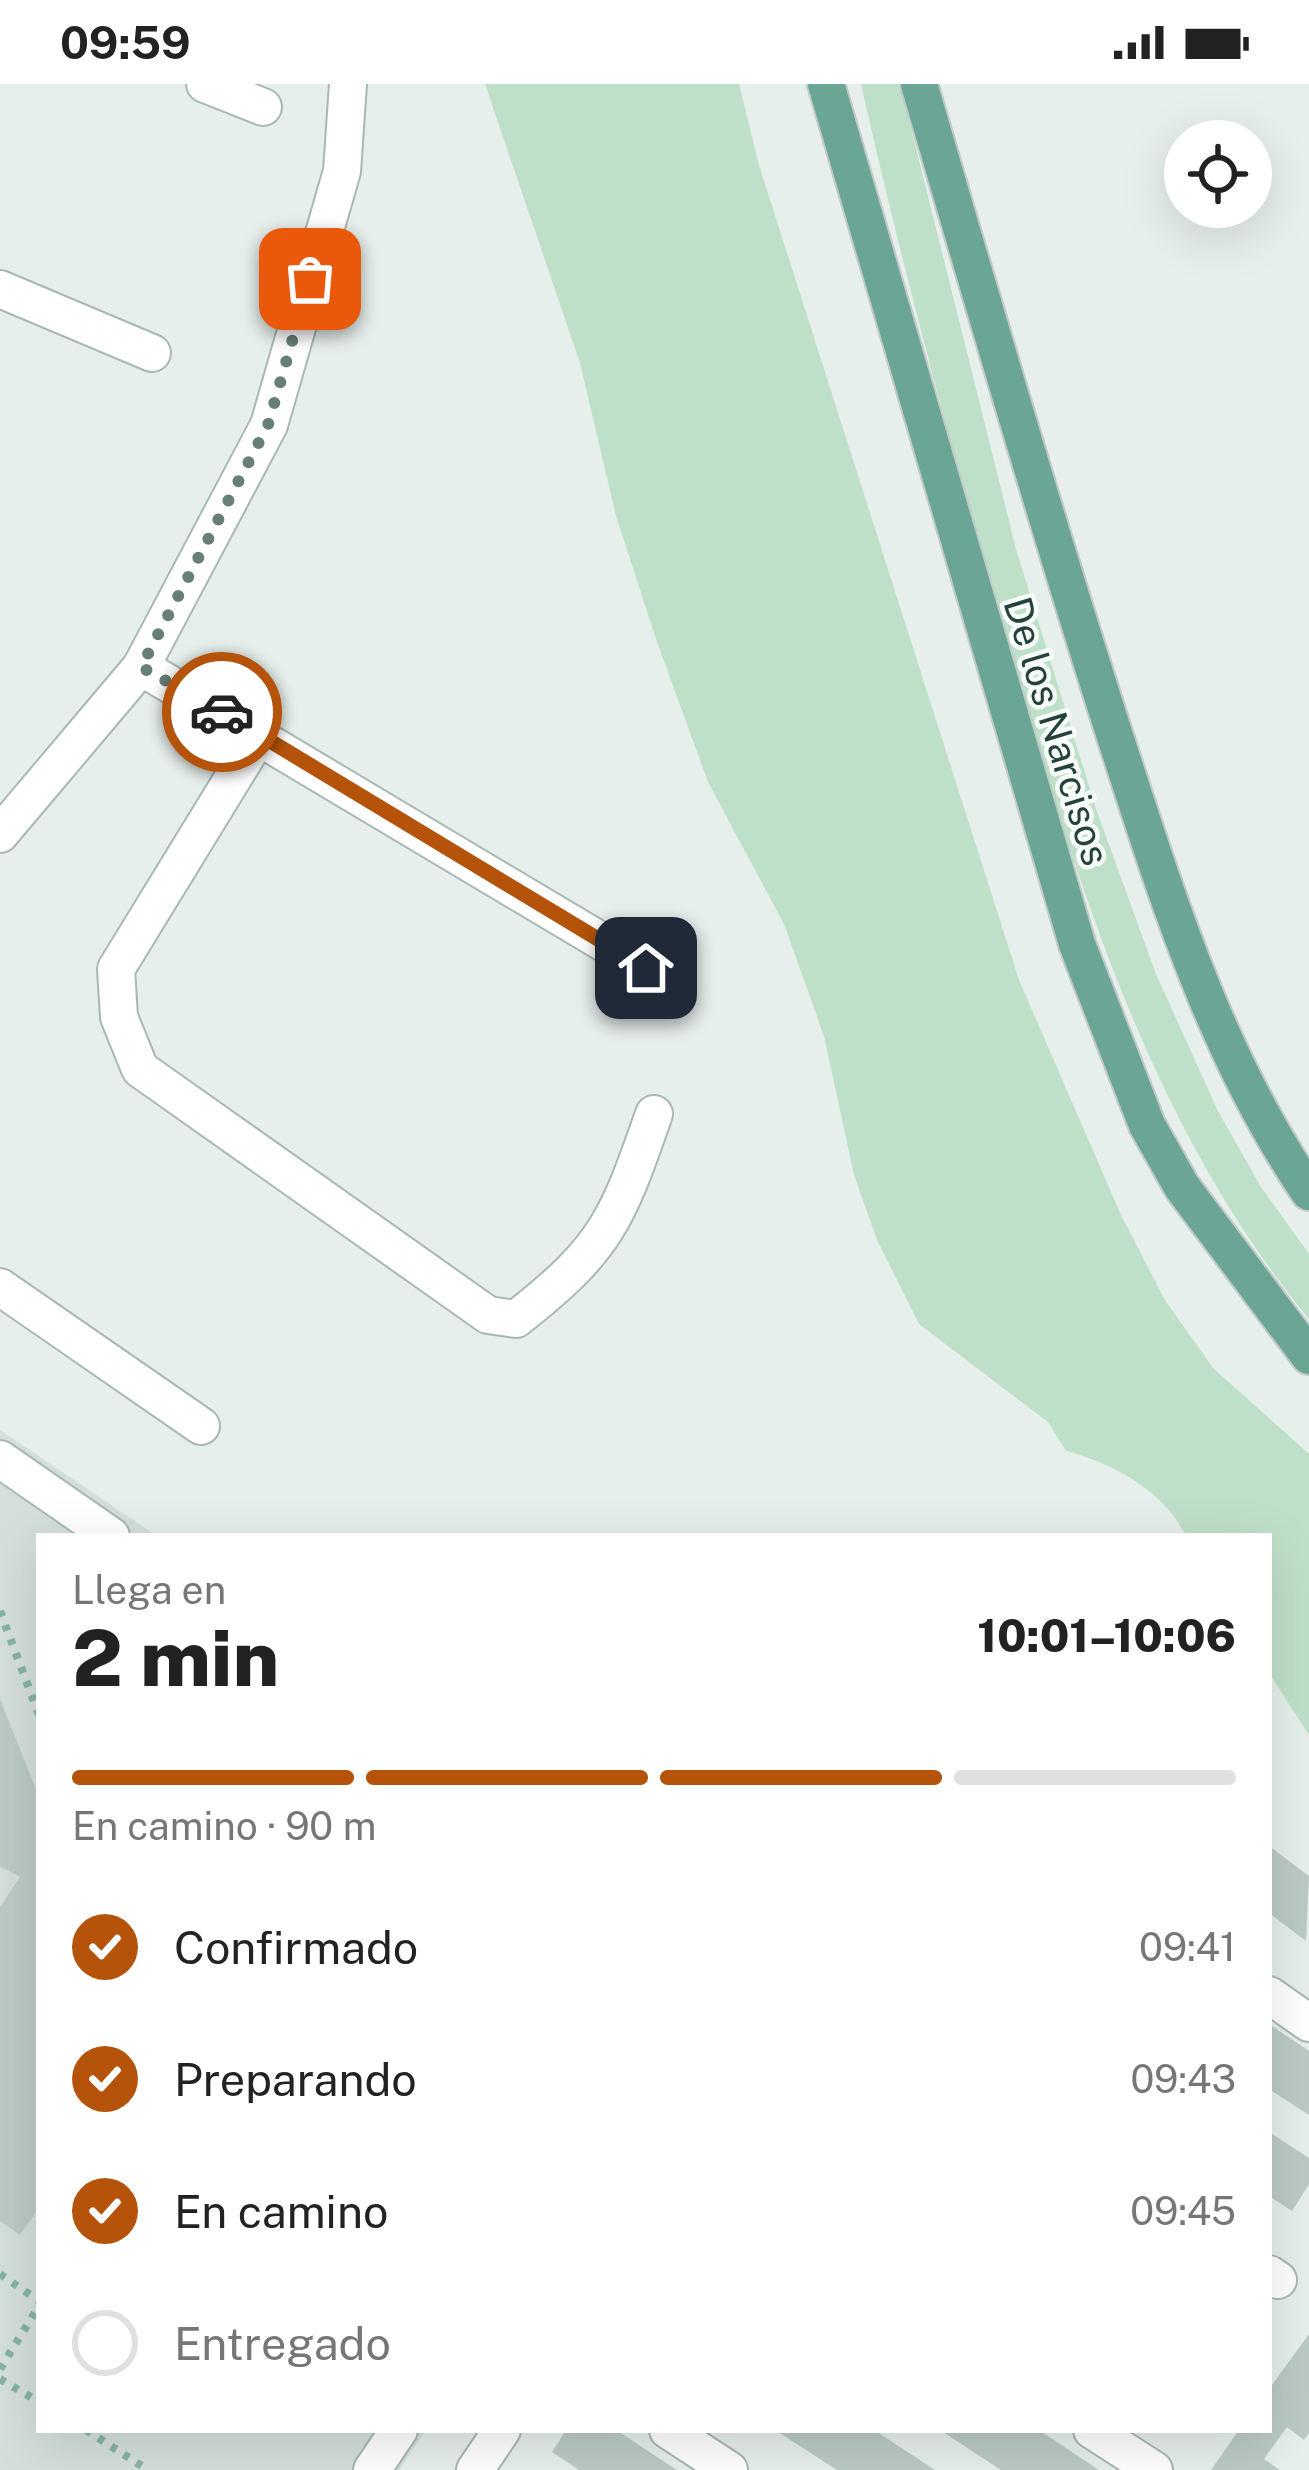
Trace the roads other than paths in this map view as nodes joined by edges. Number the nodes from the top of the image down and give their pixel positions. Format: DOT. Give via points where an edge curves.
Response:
graph roads {
  1 [pos="206,84"];
  2 [pos="348,84"];
  3 [pos="826,84"];
  4 [pos="919,84"];
  5 [pos="263,107"];
  6 [pos="0,290"];
  7 [pos="152,353"];
  8 [pos="141,667"];
  9 [pos="260,734"];
  10 [pos="0,834"];
  11 [pos="646,968"];
  12 [pos="654,1114"];
  13 [pos="1309,1192"];
  14 [pos="0,1287"];
  15 [pos="1309,1356"];
  16 [pos="200,1426"];
  17 [pos="0,1459"];
  18 [pos="108,1533"];
  19 [pos="1272,1997"];
  20 [pos="1309,2023"];
  21 [pos="397,2433"];
  22 [pos="500,2433"];
  23 [pos="673,2433"];
  24 [pos="1097,2433"];
  25 [pos="372,2470"];
  26 [pos="475,2470"];
  27 [pos="729,2470"];
  28 [pos="1154,2470"];
  1 -- 5 [label="street"];
  2 -- 8 [label="street" via="342,171 268,425"];
  3 -- 15 [label="main road, De los Narcisos" via="1077,944 1147,1125 1241,1272"];
  4 -- 13 [label="main road, De los Narcisos" via="1049,531 1184,950 1231,1063"];
  6 -- 7 [label="street"];
  8 -- 9 [label="street"];
  8 -- 10 [label="street"];
  9 -- 11 [label="street"];
  9 -- 12 [label="street" via="116,969 118,1017 140,1069 488,1315 516,1319 572,1275 619,1216"];
  14 -- 16 [label="street"];
  17 -- 18 [label="street"];
  19 -- 20 [label="street"];
  21 -- 25 [label="street"];
  22 -- 26 [label="street"];
  23 -- 27 [label="street"];
  24 -- 28 [label="street"];
}
